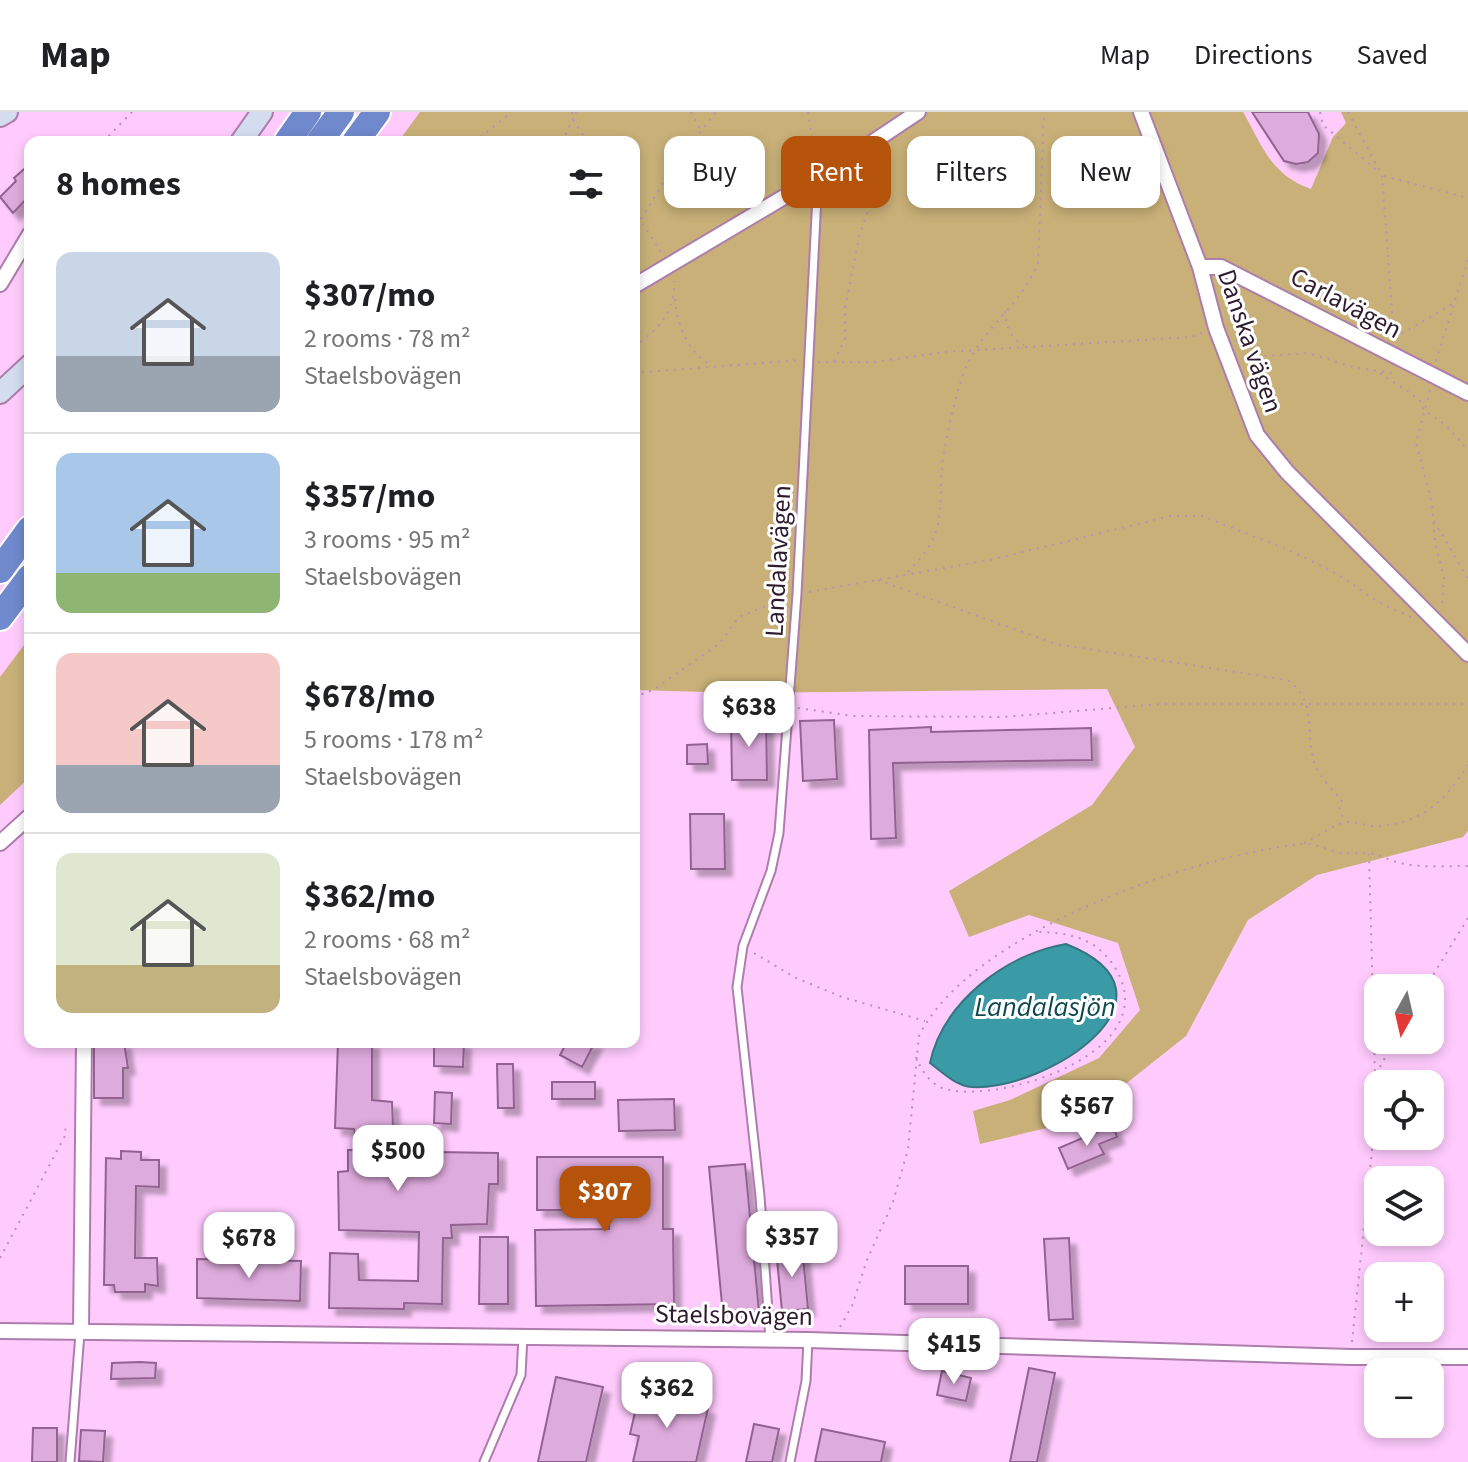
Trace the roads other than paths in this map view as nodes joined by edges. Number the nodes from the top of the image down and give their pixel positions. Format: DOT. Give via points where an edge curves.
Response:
graph roads {
  1 [pos="7,112"];
  2 [pos="262,112"];
  3 [pos="308,112"];
  4 [pos="341,112"];
  5 [pos="377,112"];
  6 [pos="918,112"];
  7 [pos="1141,112"];
  8 [pos="0,116"];
  9 [pos="245,136"];
  10 [pos="291,136"];
  11 [pos="323,136"];
  12 [pos="359,136"];
  13 [pos="879,136"];
  14 [pos="781,198"];
  15 [pos="816,208"];
  16 [pos="24,244"];
  17 [pos="1200,267"];
  18 [pos="640,282"];
  19 [pos="0,284"];
  20 [pos="24,371"];
  21 [pos="0,393"];
  22 [pos="1468,393"];
  23 [pos="24,537"];
  24 [pos="0,570"];
  25 [pos="24,585"];
  26 [pos="0,617"];
  27 [pos="1468,654"];
  28 [pos="24,821"];
  29 [pos="0,843"];
  30 [pos="84,1048"];
  31 [pos="0,1331"];
  32 [pos="81,1331"];
  33 [pos="523,1336"];
  34 [pos="770,1340"];
  35 [pos="808,1340"];
  36 [pos="1468,1357"];
  37 [pos="70,1462"];
  38 [pos="484,1462"];
  39 [pos="790,1462"];
  1 -- 8 [label="street"];
  2 -- 9 [label="street"];
  3 -- 10 [label="highway"];
  4 -- 11 [label="highway"];
  5 -- 12 [label="highway"];
  6 -- 13 [label="street"];
  7 -- 17 [label="street, Danska vägen"];
  14 -- 18 [label="street"];
  15 -- 34 [label="lane, Landalavägen" via="779,833 743,946 737,987"];
  16 -- 19 [label="street"];
  17 -- 22 [label="street, Carlavägen" via="1221,267"];
  17 -- 27 [label="street, Danska vägen" via="1216,328 1257,435 1287,472"];
  20 -- 21 [label="street"];
  23 -- 24 [label="highway"];
  25 -- 26 [label="highway"];
  28 -- 29 [label="street"];
  30 -- 32 [label="street"];
  31 -- 32 [label="street, Staelsbovägen"];
  32 -- 33 [label="street, Staelsbovägen"];
  32 -- 37 [label="lane"];
  33 -- 34 [label="street, Staelsbovägen"];
  33 -- 38 [label="lane" via="521,1375"];
  34 -- 35 [label="street, Staelsbovägen"];
  35 -- 36 [label="street, Staelsbovägen"];
  35 -- 39 [label="lane" via="806,1381"];
}
